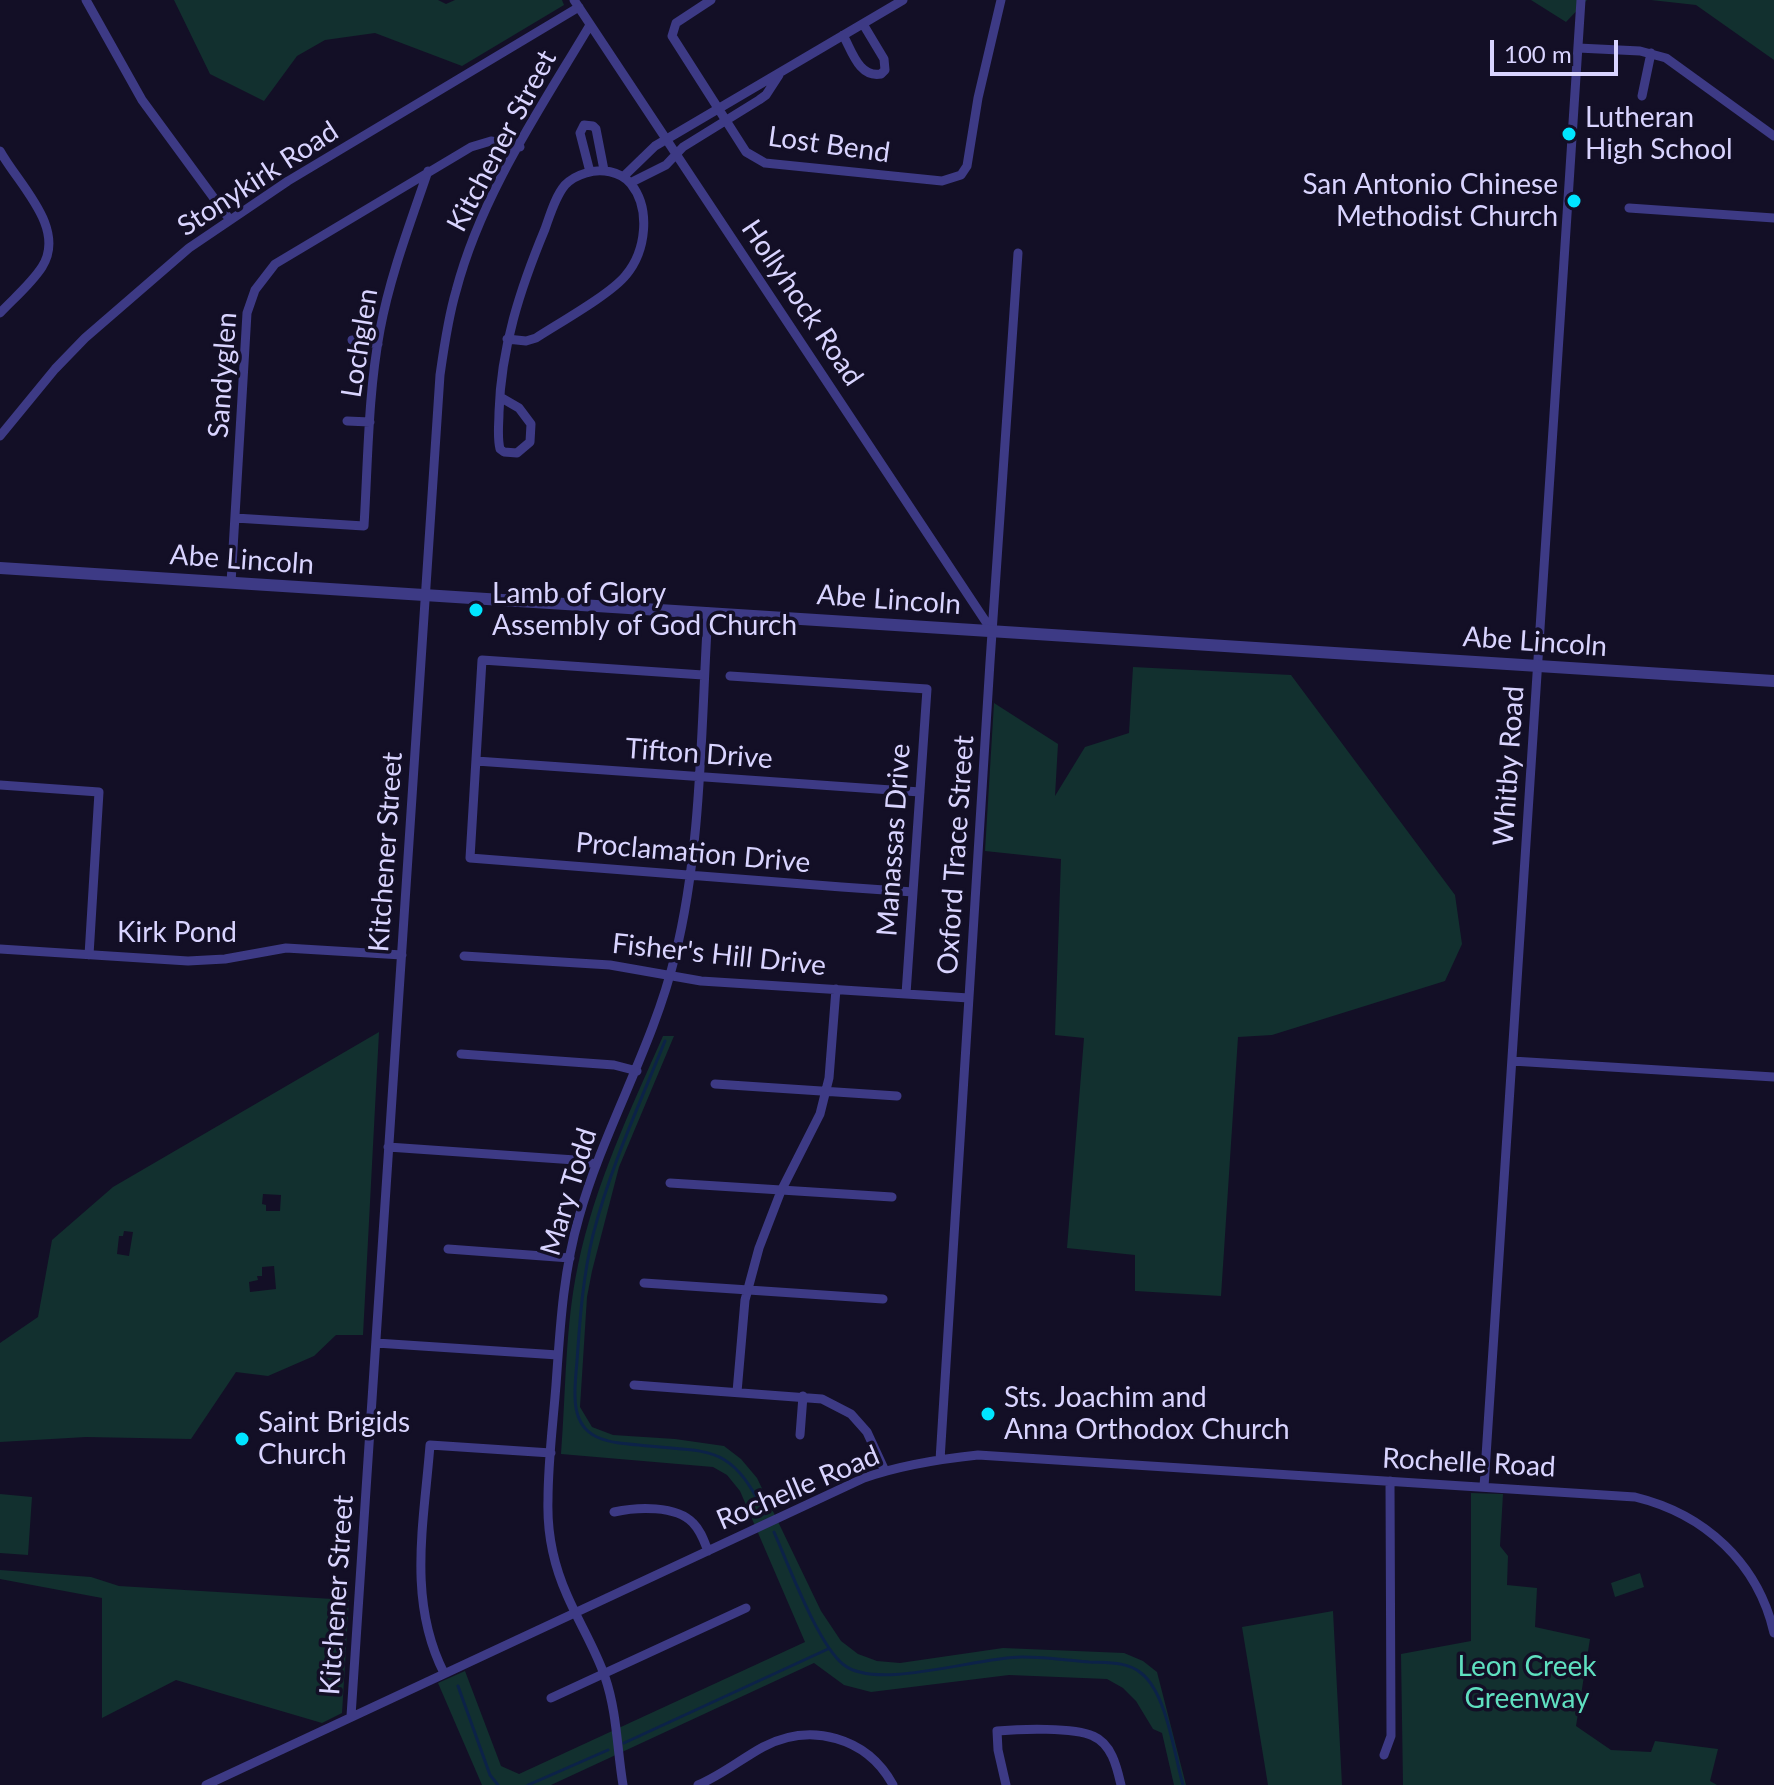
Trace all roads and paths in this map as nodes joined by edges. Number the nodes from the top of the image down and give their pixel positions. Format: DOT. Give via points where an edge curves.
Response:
graph roads {
  1 [pos="86,0"];
  2 [pos="711,0"];
  3 [pos="903,0"];
  4 [pos="1000,0"];
  5 [pos="1581,0"];
  6 [pos="576,4"];
  7 [pos="863,24"];
  8 [pos="590,25"];
  9 [pos="843,35"];
  10 [pos="1578,48"];
  11 [pos="1651,53"];
  12 [pos="779,75"];
  13 [pos="1642,96"];
  14 [pos="719,109"];
  15 [pos="727,121"];
  16 [pos="1774,136"];
  17 [pos="667,140"];
  18 [pos="599,146"];
  19 [pos="520,147"];
  20 [pos="584,148"];
  21 [pos="0,151"];
  22 [pos="676,155"];
  23 [pos="639,161"];
  24 [pos="604,170"];
  25 [pos="428,171"];
  26 [pos="590,172"];
  27 [pos="647,173"];
  28 [pos="627,180"];
  29 [pos="1629,208"];
  30 [pos="1774,218"];
  31 [pos="230,220"];
  32 [pos="1018,253"];
  33 [pos="0,313"];
  34 [pos="507,339"];
  35 [pos="352,340"];
  36 [pos="378,344"];
  37 [pos="500,397"];
  38 [pos="347,421"];
  39 [pos="370,422"];
  40 [pos="0,436"];
  41 [pos="235,518"];
  42 [pos="0,568"];
  43 [pos="231,583"];
  44 [pos="425,595"];
  45 [pos="708,612"];
  46 [pos="993,631"];
  47 [pos="1538,666"];
  48 [pos="703,675"];
  49 [pos="730,676"];
  50 [pos="1774,681"];
  51 [pos="476,761"];
  52 [pos="697,776"];
  53 [pos="0,785"];
  54 [pos="920,792"];
  55 [pos="689,876"];
  56 [pos="913,892"];
  57 [pos="0,949"];
  58 [pos="89,955"];
  59 [pos="402,955"];
  60 [pos="464,956"];
  61 [pos="670,974"];
  62 [pos="836,989"];
  63 [pos="906,994"];
  64 [pos="969,998"];
  65 [pos="461,1054"];
  66 [pos="1512,1061"];
  67 [pos="637,1071"];
  68 [pos="1774,1077"];
  69 [pos="715,1084"];
  70 [pos="826,1091"];
  71 [pos="897,1096"];
  72 [pos="388,1147"];
  73 [pos="596,1164"];
  74 [pos="670,1183"];
  75 [pos="781,1191"];
  76 [pos="892,1197"];
  77 [pos="448,1249"];
  78 [pos="570,1258"];
  79 [pos="644,1283"];
  80 [pos="747,1289"];
  81 [pos="883,1299"];
  82 [pos="376,1343"];
  83 [pos="558,1355"];
  84 [pos="634,1385"];
  85 [pos="737,1392"];
  86 [pos="803,1396"];
  87 [pos="800,1435"];
  88 [pos="551,1453"];
  89 [pos="940,1460"];
  90 [pos="885,1471"];
  91 [pos="1390,1481"];
  92 [pos="1484,1487"];
  93 [pos="614,1512"];
  94 [pos="708,1551"];
  95 [pos="746,1608"];
  96 [pos="575,1611"];
  97 [pos="1774,1633"];
  98 [pos="444,1673"];
  99 [pos="604,1674"];
  100 [pos="551,1698"];
  101 [pos="351,1716"];
  102 [pos="1384,1755"];
  103 [pos="206,1785"];
  104 [pos="623,1785"];
  105 [pos="698,1785"];
  106 [pos="893,1785"];
  107 [pos="1006,1785"];
  108 [pos="1121,1785"];
  1 -- 31 [label="street" via="142,100"];
  2 -- 14 [label="street, Lost Bend" via="672,29 673,40"];
  3 -- 7 [label="street"];
  4 -- 15 [label="street, Lost Bend" via="969,162 956,178 942,181 765,163 746,152"];
  5 -- 10 [label="street, Whitby Road"];
  6 -- 8 [label="street, Hollyhock Road"];
  6 -- 31 [label="street, Stonykirk Road"];
  7 -- 9 [label="street"];
  7 -- 9 [label="street" via="884,59 881,74 863,72"];
  8 -- 17 [label="street, Hollyhock Road"];
  8 -- 19 [label="street, Kitchener Street"];
  9 -- 12 [label="street"];
  10 -- 11 [label="street"];
  10 -- 47 [label="street, Whitby Road"];
  11 -- 13 [label="street"];
  11 -- 16 [label="street" via="1666,58"];
  12 -- 14 [label="street"];
  12 -- 15 [label="street" via="766,95"];
  14 -- 15 [label="street, Lost Bend"];
  14 -- 17 [label="street"];
  15 -- 22 [label="street"];
  17 -- 22 [label="street, Hollyhock Road"];
  17 -- 23 [label="street"];
  18 -- 20 [label="street"];
  18 -- 20 [label="street" via="596,129 584,125"];
  18 -- 24 [label="street"];
  19 -- 25 [label="street, Sandyglen" via="479,143"];
  19 -- 44 [label="street, Kitchener Street" via="475,236 456,291 437,402"];
  20 -- 26 [label="street"];
  21 -- 33 [label="street" via="41,215 49,239 45,264"];
  22 -- 27 [label="street"];
  22 -- 46 [label="street, Hollyhock Road"];
  23 -- 27 [label="street"];
  23 -- 28 [label="street"];
  24 -- 26 [label="street"];
  24 -- 28 [label="street"];
  25 -- 36 [label="street, Lochglen" via="392,279"];
  25 -- 41 [label="street, Sandyglen" via="275,264 255,290 246,321"];
  26 -- 34 [label="street" via="566,184 559,196 527,271"];
  27 -- 28 [label="street"];
  28 -- 34 [label="street" via="639,198 644,225 636,260 626,276 536,338"];
  29 -- 30 [label="street"];
  31 -- 40 [label="street, Stonykirk Road" via="103,321"];
  32 -- 46 [label="street, Oxford Trace Street"];
  34 -- 37 [label="street"];
  35 -- 36 [label="street"];
  36 -- 39 [label="street, Lochglen"];
  37 -- 37 [label="street" via="519,408 531,424 530,442 517,453 500,449"];
  38 -- 39 [label="street"];
  39 -- 41 [label="street, Lochglen" via="364,526"];
  41 -- 43 [label="street, Sandyglen"];
  42 -- 43 [label="street, Abe Lincoln"];
  43 -- 44 [label="street, Abe Lincoln"];
  44 -- 45 [label="street, Abe Lincoln"];
  44 -- 59 [label="street, Kitchener Street"];
  45 -- 46 [label="street, Abe Lincoln"];
  45 -- 48 [label="street, Mary Todd"];
  46 -- 47 [label="street, Abe Lincoln"];
  46 -- 64 [label="street, Oxford Trace Street"];
  47 -- 50 [label="street, Abe Lincoln"];
  47 -- 66 [label="street, Whitby Road"];
  48 -- 51 [label="street" via="482,660"];
  48 -- 52 [label="street, Mary Todd"];
  49 -- 54 [label="street, Manassas Drive" via="927,689"];
  51 -- 52 [label="street, Tifton Drive"];
  51 -- 55 [label="street, Proclamation Drive" via="470,858"];
  52 -- 54 [label="street, Tifton Drive"];
  52 -- 55 [label="street, Mary Todd"];
  53 -- 58 [label="street" via="99,792"];
  54 -- 56 [label="street, Manassas Drive"];
  55 -- 56 [label="street, Proclamation Drive"];
  55 -- 61 [label="street, Mary Todd"];
  56 -- 63 [label="street, Manassas Drive"];
  57 -- 58 [label="street, Kirk Pond"];
  58 -- 59 [label="street, Kirk Pond" via="212,961 302,948"];
  59 -- 72 [label="street, Kitchener Street"];
  60 -- 61 [label="street, Fisher's Hill Drive"];
  61 -- 62 [label="street, Fisher's Hill Drive" via="701,981"];
  61 -- 67 [label="street, Mary Todd"];
  62 -- 63 [label="street, Fisher's Hill Drive"];
  62 -- 70 [label="street"];
  63 -- 64 [label="street, Fisher's Hill Drive"];
  64 -- 89 [label="street, Oxford Trace Street"];
  65 -- 67 [label="street"];
  66 -- 68 [label="street"];
  66 -- 92 [label="street, Whitby Road"];
  67 -- 73 [label="street, Mary Todd"];
  69 -- 70 [label="street"];
  70 -- 71 [label="street"];
  70 -- 75 [label="street" via="809,1140"];
  72 -- 73 [label="street"];
  72 -- 82 [label="street, Kitchener Street"];
  73 -- 78 [label="street, Mary Todd"];
  74 -- 75 [label="street"];
  75 -- 76 [label="street"];
  75 -- 80 [label="street"];
  77 -- 78 [label="street"];
  78 -- 83 [label="street, Mary Todd"];
  79 -- 80 [label="street"];
  80 -- 81 [label="street"];
  80 -- 85 [label="street"];
  82 -- 83 [label="street"];
  82 -- 101 [label="street, Kitchener Street"];
  83 -- 88 [label="street, Mary Todd"];
  84 -- 85 [label="street"];
  85 -- 86 [label="street"];
  86 -- 87 [label="street"];
  86 -- 90 [label="street" via="851,1414 867,1432"];
  88 -- 96 [label="street, Mary Todd" via="550,1534 560,1578"];
  88 -- 98 [label="street" via="430,1445 420,1594 427,1633"];
  89 -- 90 [label="street, Rochelle Road"];
  89 -- 91 [label="street, Rochelle Road" via="978,1455"];
  90 -- 94 [label="street, Rochelle Road"];
  91 -- 92 [label="street, Rochelle Road"];
  91 -- 102 [label="street" via="1391,1736"];
  92 -- 97 [label="street, Rochelle Road" via="1619,1494 1675,1509 1709,1530 1738,1558 1761,1593"];
  93 -- 94 [label="street" via="679,1513 693,1523"];
  94 -- 96 [label="street, Rochelle Road"];
  95 -- 99 [label="street"];
  96 -- 98 [label="street, Rochelle Road"];
  96 -- 99 [label="street, Mary Todd"];
  98 -- 101 [label="street, Rochelle Road"];
  99 -- 100 [label="street"];
  99 -- 104 [label="street, Mary Todd"];
  101 -- 103 [label="street, Rochelle Road"];
  105 -- 106 [label="street" via="765,1746 806,1734 857,1747"];
  107 -- 108 [label="street" via="997,1731 1022,1729 1093,1736 1110,1751"];
}
